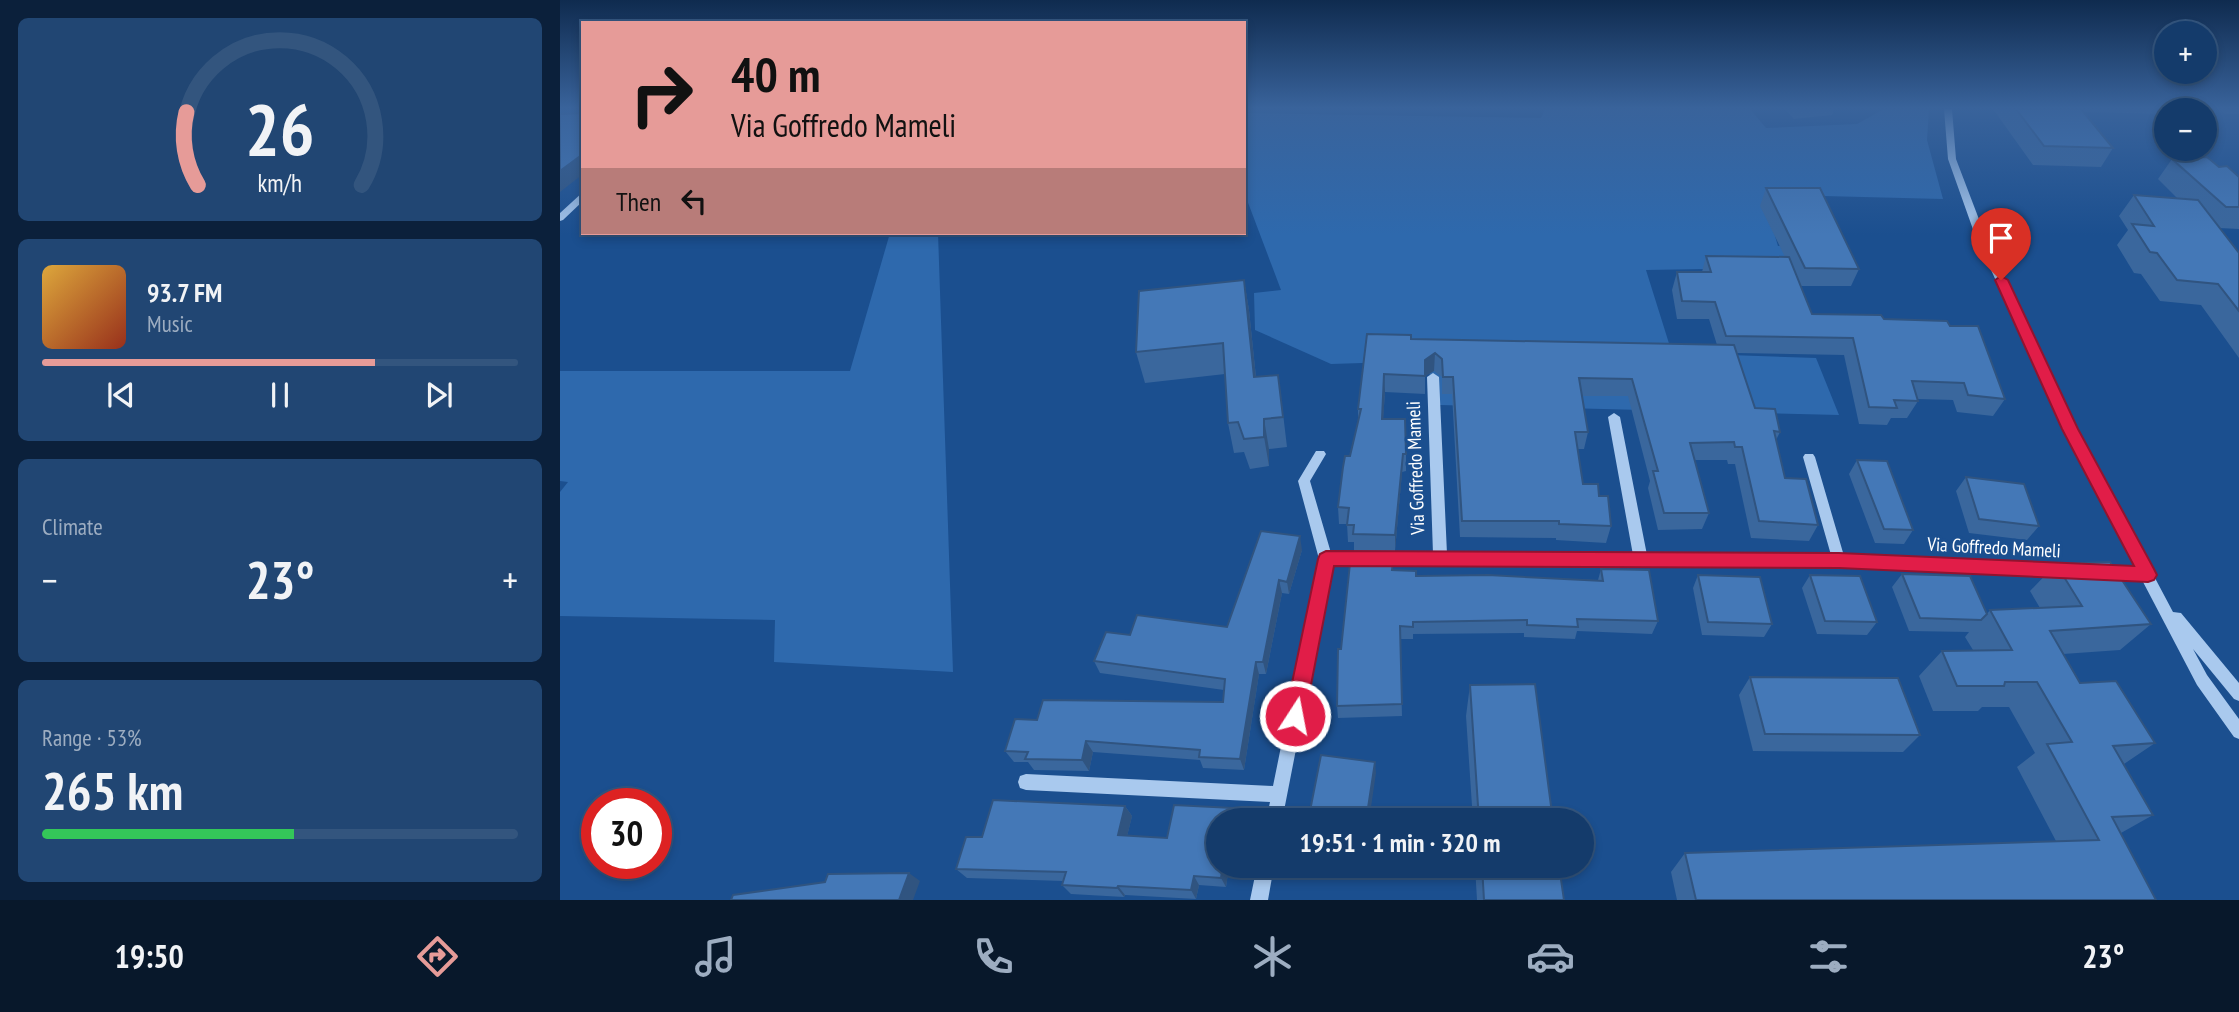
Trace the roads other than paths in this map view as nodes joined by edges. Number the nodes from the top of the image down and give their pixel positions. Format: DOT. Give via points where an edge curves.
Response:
graph roads {
  1 [pos="1951,151"];
  2 [pos="581,197"];
  3 [pos="560,218"];
  4 [pos="1433,377"];
  5 [pos="1615,418"];
  6 [pos="1320,454"];
  7 [pos="1809,457"];
  8 [pos="1326,559"];
  9 [pos="1440,559"];
  10 [pos="1641,560"];
  11 [pos="1839,561"];
  12 [pos="2148,575"];
  13 [pos="2159,594"];
  14 [pos="2239,694"];
  15 [pos="2239,732"];
  16 [pos="1026,782"];
  17 [pos="1279,794"];
  18 [pos="1276,808"];
  19 [pos="1264,878"];
  20 [pos="1259,900"];
  1 -- 12 [label="street" via="1980,235 2070,429"];
  2 -- 3 [label="street"];
  4 -- 9 [label="street, Via Goffredo Mameli"];
  5 -- 10 [label="street"];
  6 -- 8 [label="street" via="1304,481"];
  7 -- 11 [label="street"];
  8 -- 9 [label="street, Via Goffredo Mameli"];
  8 -- 17 [label="street"];
  9 -- 10 [label="street, Via Goffredo Mameli"];
  10 -- 11 [label="street, Via Goffredo Mameli"];
  11 -- 12 [label="street, Via Goffredo Mameli"];
  12 -- 13 [label="street"];
  13 -- 14 [label="street"];
  13 -- 15 [label="street" via="2202,680"];
  16 -- 17 [label="street"];
  17 -- 18 [label="street"];
  19 -- 20 [label="street"];
}
